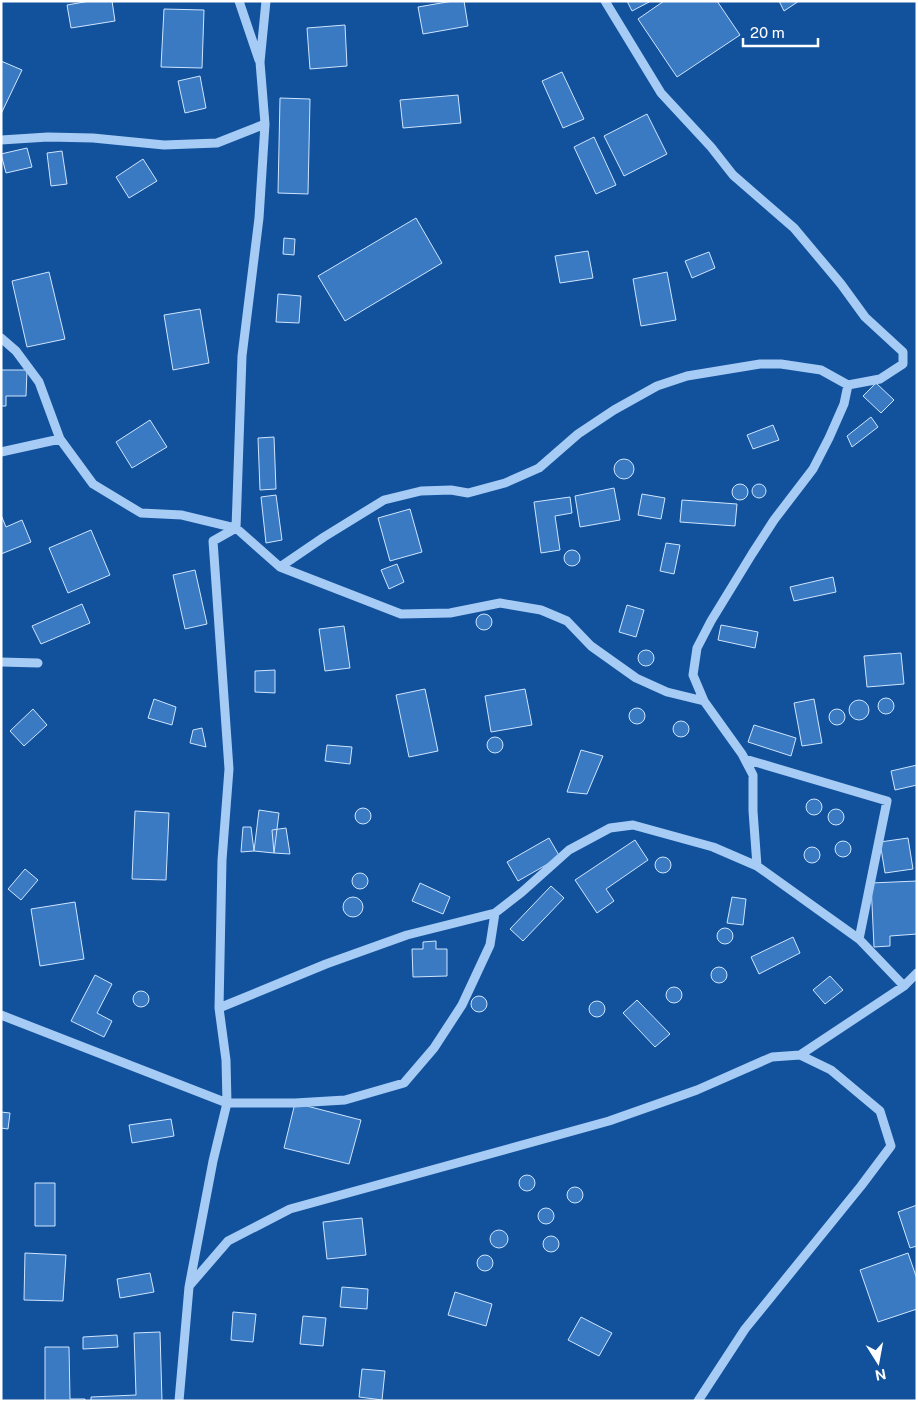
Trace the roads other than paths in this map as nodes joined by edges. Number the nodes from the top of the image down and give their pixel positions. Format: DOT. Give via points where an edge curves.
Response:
graph roads {
  1 [pos="239,1"];
  2 [pos="266,1"];
  3 [pos="604,1"];
  4 [pos="260,62"];
  5 [pos="265,124"];
  6 [pos="1,140"];
  7 [pos="1,338"];
  8 [pos="848,385"];
  9 [pos="60,439"];
  10 [pos="1,452"];
  11 [pos="236,528"];
  12 [pos="280,568"];
  13 [pos="1,662"];
  14 [pos="38,663"];
  15 [pos="704,701"];
  16 [pos="745,760"];
  17 [pos="757,866"];
  18 [pos="495,913"];
  19 [pos="859,939"];
  20 [pos="917,973"];
  21 [pos="904,986"];
  22 [pos="219,1008"];
  23 [pos="1,1015"];
  24 [pos="800,1055"];
  25 [pos="227,1103"];
  26 [pos="189,1287"];
  27 [pos="179,1401"];
  28 [pos="698,1401"];
  1 -- 4 [label="street"];
  2 -- 4 [label="street"];
  3 -- 8 [label="street" via="661,93 733,175 794,228 865,317 903,352 903,364 880,379"];
  4 -- 5 [label="street"];
  5 -- 6 [label="street" via="217,143 164,145 48,137"];
  5 -- 11 [label="street" via="242,356"];
  7 -- 9 [label="street" via="16,351 39,382"];
  8 -- 12 [label="street" via="821,370 781,364 760,364 687,376 656,386 614,410 578,434 539,468 505,483 468,493 421,491 384,500"];
  8 -- 15 [label="street" via="844,404 813,468 752,554 710,620 697,648 693,675"];
  9 -- 10 [label="street"];
  9 -- 11 [label="street" via="93,484 141,513 182,515"];
  11 -- 12 [label="street"];
  11 -- 22 [label="street" via="213,541 229,768 222,860"];
  12 -- 15 [label="street" via="401,614 450,613 500,603 541,610 567,621 591,646 636,678 667,692"];
  13 -- 14 [label="street"];
  15 -- 16 [label="street"];
  16 -- 17 [label="street" via="753,775"];
  16 -- 19 [label="street" via="887,801"];
  17 -- 18 [label="street" via="713,847 651,829 633,825 610,828 560,856 541,876"];
  17 -- 19 [label="street"];
  18 -- 22 [label="street" via="407,935"];
  18 -- 25 [label="street" via="490,945 462,1006 434,1048 404,1082 345,1100"];
  19 -- 21 [label="street"];
  20 -- 21 [label="street"];
  21 -- 24 [label="street"];
  22 -- 25 [label="street" via="226,1060"];
  23 -- 25 [label="street"];
  24 -- 26 [label="street" via="772,1057 697,1090 609,1121 290,1209 228,1241"];
  24 -- 28 [label="street" via="831,1070 880,1111 892,1146 745,1329"];
  25 -- 26 [label="street"];
  26 -- 27 [label="street"];
}
